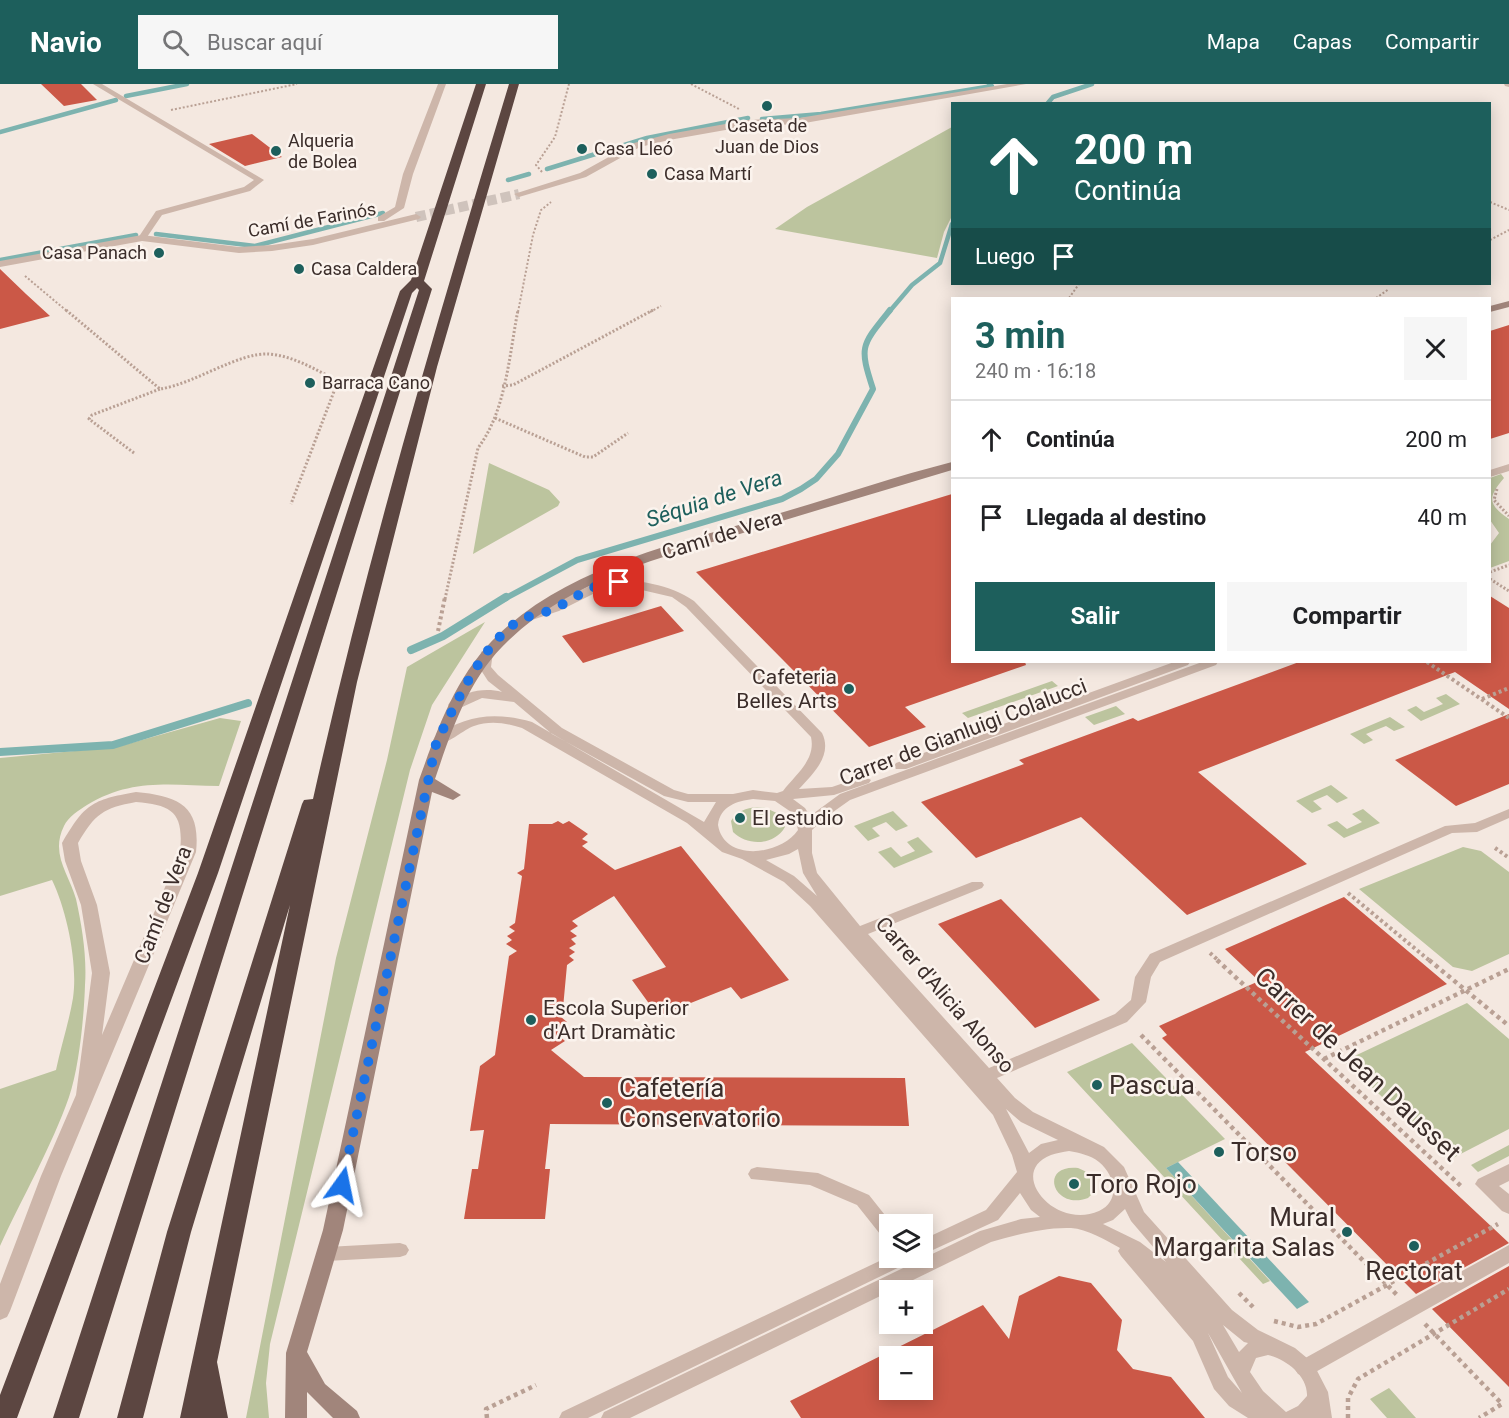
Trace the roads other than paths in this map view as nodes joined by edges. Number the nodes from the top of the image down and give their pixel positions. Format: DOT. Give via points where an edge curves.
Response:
graph roads {
  1 [pos="97,84"];
  2 [pos="442,84"];
  3 [pos="481,84"];
  4 [pos="514,84"];
  5 [pos="1022,84"];
  6 [pos="519,194"];
  7 [pos="416,217"];
  8 [pos="142,238"];
  9 [pos="303,242"];
  10 [pos="4,263"];
  11 [pos="417,282"];
  12 [pos="1509,304"];
  13 [pos="1491,309"];
  14 [pos="1509,459"];
  15 [pos="951,466"];
  16 [pos="1491,466"];
  17 [pos="1509,467"];
  18 [pos="1491,474"];
  19 [pos="656,554"];
  20 [pos="629,583"];
  21 [pos="517,622"];
  22 [pos="487,652"];
  23 [pos="1181,663"];
  24 [pos="1209,663"];
  25 [pos="348,682"];
  26 [pos="455,705"];
  27 [pos="526,707"];
  28 [pos="436,744"];
  29 [pos="427,780"];
  30 [pos="797,781"];
  31 [pos="810,794"];
  32 [pos="453,795"];
  33 [pos="782,796"];
  34 [pos="738,797"];
  35 [pos="1509,813"];
  36 [pos="805,831"];
  37 [pos="714,836"];
  38 [pos="746,855"];
  39 [pos="977,885"];
  40 [pos="859,932"];
  41 [pos="986,1076"];
  42 [pos="85,1094"];
  43 [pos="1098,1152"];
  44 [pos="1509,1172"];
  45 [pos="1026,1173"];
  46 [pos="758,1174"];
  47 [pos="1124,1185"];
  48 [pos="1509,1206"];
  49 [pos="879,1220"];
  50 [pos="1076,1222"];
  51 [pos="1110,1234"];
  52 [pos="933,1243"];
  53 [pos="400,1250"];
  54 [pos="1509,1253"];
  55 [pos="327,1254"];
  56 [pos="880,1268"];
  57 [pos="0,1311"];
  58 [pos="1283,1351"];
  59 [pos="297,1353"];
  60 [pos="207,1360"];
  61 [pos="1305,1368"];
  62 [pos="1240,1372"];
  63 [pos="1318,1392"];
  64 [pos="4,1418"];
  65 [pos="66,1418"];
  66 [pos="130,1418"];
  67 [pos="193,1418"];
  68 [pos="215,1418"];
  69 [pos="296,1418"];
  70 [pos="349,1418"];
  71 [pos="569,1418"];
  72 [pos="611,1418"];
  73 [pos="1264,1418"];
  74 [pos="1279,1418"];
  75 [pos="1292,1418"];
  76 [pos="1322,1418"];
  1 -- 8 [label="lane" via="260,180 247,189 159,213"];
  2 -- 9 [label="street" via="397,211"];
  3 -- 11 [label="highway"];
  4 -- 25 [label="highway" via="430,367"];
  5 -- 6 [label="street" via="799,121 764,122 669,136 638,145 584,176"];
  7 -- 9 [label="street, Camí de Farinós"];
  8 -- 9 [label="street, Camí de Farinós" via="245,250"];
  8 -- 10 [label="street, Camí de Farinós"];
  11 -- 64 [label="highway" via="406,291 208,873"];
  11 -- 65 [label="highway" via="426,289"];
  12 -- 13 [label="street"];
  14 -- 16 [label="lane"];
  15 -- 19 [label="street, Camí de Vera"];
  17 -- 18 [label="lane"];
  19 -- 20 [label="lane" via="628,570 625,577"];
  19 -- 21 [label="street, Camí de Vera" via="575,585"];
  20 -- 21 [label="lane" via="600,584 555,608"];
  20 -- 30 [label="lane" via="684,599 817,736 817,759"];
  21 -- 22 [label="street, Camí de Vera"];
  22 -- 26 [label="street, Camí de Vera"];
  22 -- 27 [label="lane" via="485,666 493,678"];
  23 -- 31 [label="lane" via="851,785"];
  24 -- 36 [label="lane, Carrer de Gianluigi Colalucci" via="845,797 818,816"];
  25 -- 60 [label="highway" via="265,1065"];
  25 -- 66 [label="highway" via="179,1232"];
  26 -- 27 [label="lane" via="467,696 495,693"];
  26 -- 28 [label="street, Camí de Vera"];
  27 -- 34 [label="lane" via="562,735 653,786 688,798"];
  28 -- 29 [label="street, Camí de Vera"];
  28 -- 37 [label="lane" via="453,729 473,720 489,717 517,722"];
  29 -- 32 [label="street" via="440,791"];
  29 -- 55 [label="street, Camí de Vera"];
  30 -- 31 [label="lane" via="796,789"];
  30 -- 33 [label="lane"];
  31 -- 33 [label="lane"];
  33 -- 34 [label="lane"];
  33 -- 36 [label="lane" via="800,811"];
  34 -- 37 [label="lane" via="717,809 711,827"];
  35 -- 41 [label="lane" via="1477,827 1450,829 1155,958 1143,977 1138,1002 1121,1018"];
  36 -- 38 [label="lane" via="790,848 762,856"];
  36 -- 40 [label="lane, Carrer d'Alicia Alonso" via="808,870"];
  37 -- 38 [label="lane" via="721,844"];
  38 -- 45 [label="lane, Carrer d'Alicia Alonso" via="804,890 870,963 999,1111"];
  39 -- 40 [label="lane"];
  40 -- 41 [label="lane, Carrer d'Alicia Alonso"];
  41 -- 43 [label="lane, Carrer d'Alicia Alonso" via="1018,1111"];
  42 -- 42 [label="street, Camí de Vera" via="188,852 190,833 186,818 176,805 158,799 136,796 108,802 85,818 70,843 89,905 100,974"];
  42 -- 57 [label="street, Camí de Vera"];
  43 -- 45 [label="lane" via="1059,1146 1037,1155"];
  43 -- 47 [label="lane" via="1120,1172"];
  44 -- 48 [label="street" via="1485,1184"];
  45 -- 50 [label="lane" via="1026,1185 1041,1209"];
  45 -- 52 [label="lane" via="992,1215"];
  46 -- 49 [label="lane" via="813,1178 863,1200"];
  47 -- 50 [label="lane" via="1124,1196 1109,1215"];
  47 -- 58 [label="lane" via="1137,1216 1225,1316 1251,1336"];
  50 -- 51 [label="lane"];
  50 -- 72 [label="lane" via="1022,1226 986,1236"];
  51 -- 62 [label="lane" via="1167,1274 1213,1325"];
  51 -- 73 [label="lane" via="1194,1328 1221,1383 1236,1400"];
  53 -- 55 [label="lane"];
  54 -- 61 [label="street"];
  55 -- 59 [label="street, Camí de Vera"];
  56 -- 71 [label="lane"];
  58 -- 61 [label="lane"];
  58 -- 62 [label="lane" via="1260,1347 1249,1351 1241,1359"];
  59 -- 69 [label="street, Camí de Vera"];
  59 -- 70 [label="street" via="317,1391"];
  60 -- 67 [label="highway"];
  60 -- 68 [label="highway"];
  61 -- 63 [label="lane"];
  62 -- 74 [label="lane" via="1251,1390"];
  63 -- 75 [label="lane" via="1307,1412"];
  63 -- 76 [label="lane"];
}
